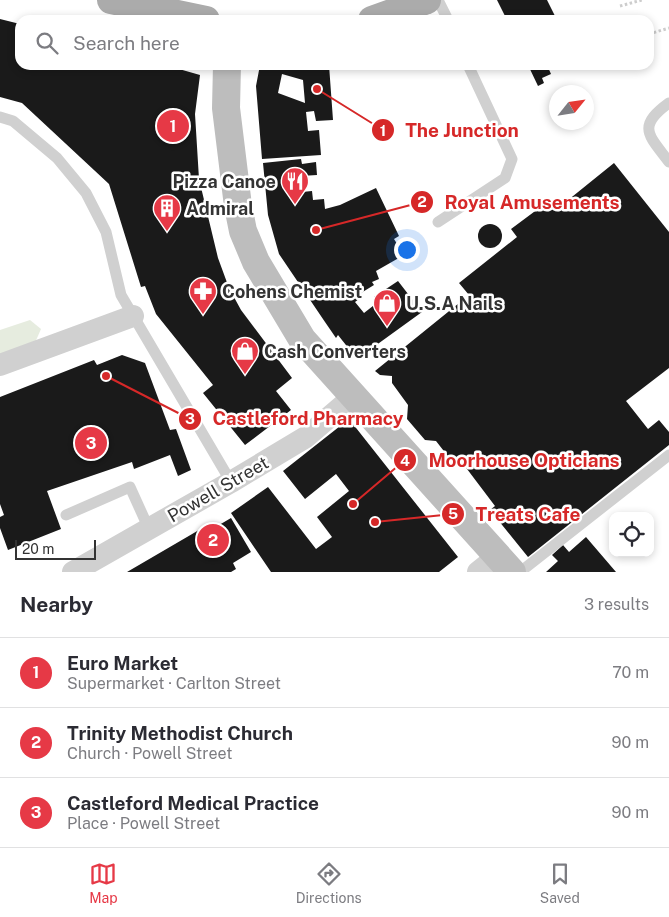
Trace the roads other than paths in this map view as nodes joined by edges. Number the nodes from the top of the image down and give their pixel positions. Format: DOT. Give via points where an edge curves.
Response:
graph roads {
  1 [pos="112,0"];
  2 [pos="427,0"];
  3 [pos="438,0"];
  4 [pos="182,15"];
  5 [pos="386,15"];
  6 [pos="446,15"];
  7 [pos="227,70"];
  8 [pos="470,70"];
  9 [pos="669,103"];
  10 [pos="0,117"];
  11 [pos="669,162"];
  12 [pos="438,222"];
  13 [pos="133,316"];
  14 [pos="0,365"];
  15 [pos="355,395"];
  16 [pos="669,456"];
  17 [pos="231,482"];
  18 [pos="66,515"];
  19 [pos="149,529"];
  20 [pos="496,567"];
  21 [pos="73,572"];
  22 [pos="520,572"];
  1 -- 4 [label="main road"];
  2 -- 5 [label="main road"];
  3 -- 6 [label="lane"];
  7 -- 15 [label="street" via="226,108 243,231 256,262 302,339"];
  8 -- 12 [label="lane" via="512,159 505,178"];
  9 -- 11 [label="lane" via="655,113 649,124 649,136"];
  10 -- 13 [label="lane" via="13,121 57,158 86,193 106,232 121,295"];
  13 -- 14 [label="street"];
  13 -- 17 [label="lane"];
  15 -- 17 [label="street, Powell Street" via="306,437"];
  15 -- 20 [label="street"];
  16 -- 22 [label="lane"];
  17 -- 19 [label="street, Powell Street"];
  18 -- 19 [label="lane" via="130,487"];
  19 -- 21 [label="street, Powell Street"];
}
